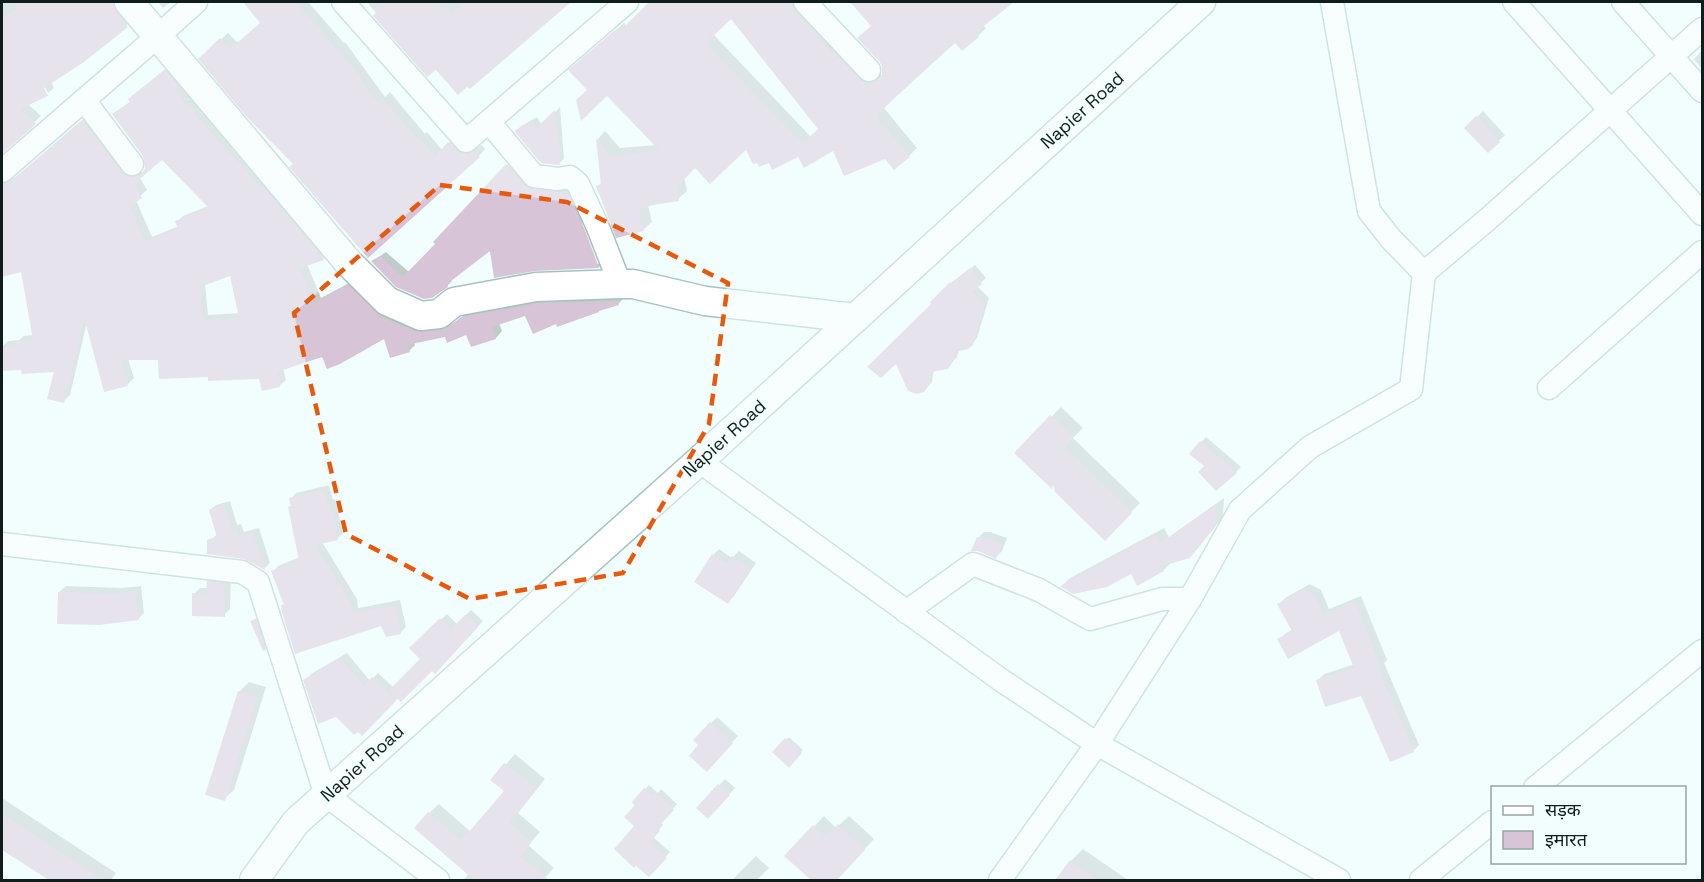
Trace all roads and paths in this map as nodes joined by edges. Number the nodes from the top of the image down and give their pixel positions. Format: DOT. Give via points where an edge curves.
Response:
graph roads {
  1 [pos="129,2"];
  2 [pos="196,2"];
  3 [pos="343,2"];
  4 [pos="627,2"];
  5 [pos="805,2"];
  6 [pos="1201,2"];
  7 [pos="1332,2"];
  8 [pos="1514,2"];
  9 [pos="1623,2"];
  10 [pos="1702,29"];
  11 [pos="158,36"];
  12 [pos="1672,57"];
  13 [pos="869,70"];
  14 [pos="1702,91"];
  15 [pos="84,100"];
  16 [pos="1611,110"];
  17 [pos="489,122"];
  18 [pos="132,164"];
  19 [pos="2,171"];
  20 [pos="1702,214"];
  21 [pos="1702,252"];
  22 [pos="1424,273"];
  23 [pos="620,284"];
  24 [pos="855,318"];
  25 [pos="1549,388"];
  26 [pos="699,461"];
  27 [pos="2,544"];
  28 [pos="1190,599"];
  29 [pos="906,612"];
  30 [pos="1702,651"];
  31 [pos="1097,744"];
  32 [pos="1537,786"];
  33 [pos="326,795"];
  34 [pos="1491,823"];
  35 [pos="254,880"];
  36 [pos="438,880"];
  37 [pos="1000,880"];
  38 [pos="1339,880"];
  39 [pos="1421,880"];
  1 -- 11 [label="street"];
  2 -- 11 [label="street"];
  3 -- 17 [label="street" via="466,141"];
  4 -- 17 [label="street"];
  5 -- 13 [label="street"];
  6 -- 24 [label="street, Napier Road"];
  7 -- 22 [label="street" via="1369,211"];
  8 -- 16 [label="street"];
  9 -- 12 [label="street"];
  10 -- 12 [label="street"];
  11 -- 15 [label="street"];
  11 -- 23 [label="street" via="348,262 387,301 421,316 439,314 454,302 536,287"];
  12 -- 14 [label="street"];
  12 -- 16 [label="street"];
  15 -- 18 [label="street"];
  15 -- 19 [label="street"];
  16 -- 20 [label="street"];
  16 -- 22 [label="street"];
  17 -- 23 [label="street" via="534,177 570,177 578,184"];
  21 -- 25 [label="street"];
  22 -- 28 [label="street" via="1411,389 1310,447 1240,510"];
  23 -- 24 [label="street" via="705,301"];
  24 -- 26 [label="street, Napier Road"];
  26 -- 29 [label="street"];
  26 -- 33 [label="street, Napier Road"];
  27 -- 33 [label="street" via="242,572 258,582"];
  28 -- 29 [label="street" via="1162,599 1090,619 1039,590 973,564"];
  28 -- 31 [label="street"];
  29 -- 31 [label="street"];
  30 -- 32 [label="street"];
  31 -- 37 [label="street"];
  31 -- 38 [label="street"];
  33 -- 35 [label="street, Napier Road" via="296,822"];
  33 -- 36 [label="street"];
  34 -- 39 [label="street"];
}
